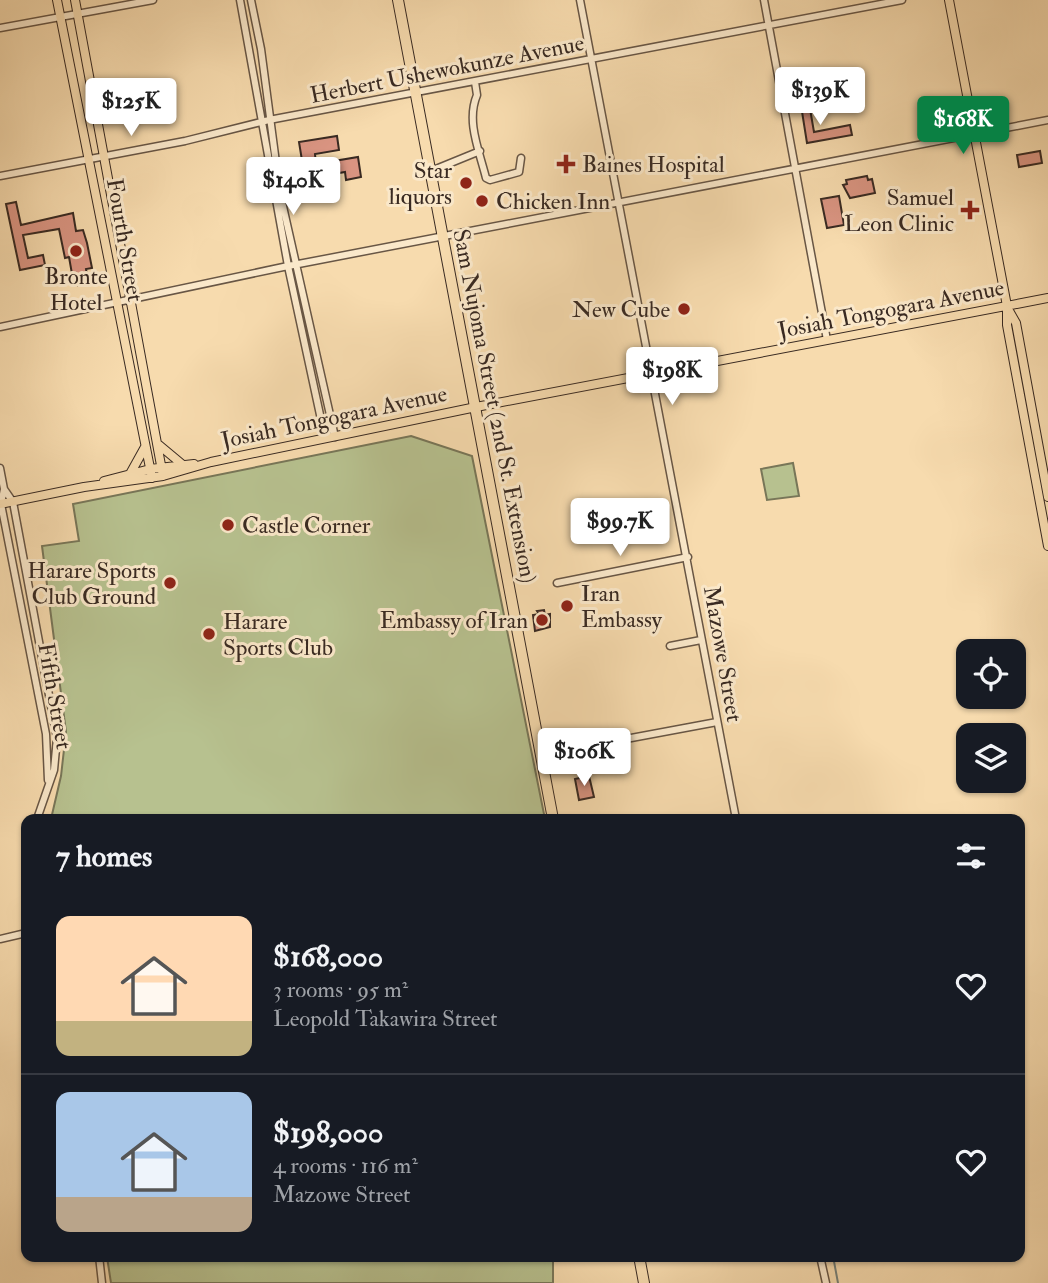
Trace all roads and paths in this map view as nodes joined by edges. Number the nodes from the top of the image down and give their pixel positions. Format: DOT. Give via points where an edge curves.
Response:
graph roads {
  1 [pos="57,0"];
  2 [pos="75,0"];
  3 [pos="153,0"];
  4 [pos="240,0"];
  5 [pos="251,0"];
  6 [pos="398,0"];
  7 [pos="580,0"];
  8 [pos="764,0"];
  9 [pos="902,0"];
  10 [pos="949,0"];
  11 [pos="78,14"];
  12 [pos="61,17"];
  13 [pos="769,25"];
  14 [pos="0,28"];
  15 [pos="591,60"];
  16 [pos="475,82"];
  17 [pos="416,93"];
  18 [pos="1048,120"];
  19 [pos="266,122"];
  20 [pos="974,135"];
  21 [pos="480,151"];
  22 [pos="105,156"];
  23 [pos="522,158"];
  24 [pos="90,159"];
  25 [pos="795,169"];
  26 [pos="431,171"];
  27 [pos="0,176"];
  28 [pos="618,203"];
  29 [pos="444,237"];
  30 [pos="291,265"];
  31 [pos="1048,298"];
  32 [pos="132,300"];
  33 [pos="116,302"];
  34 [pos="1007,306"];
  35 [pos="0,327"];
  36 [pos="827,340"];
  37 [pos="652,375"];
  38 [pos="476,407"];
  39 [pos="330,438"];
  40 [pos="159,445"];
  41 [pos="145,446"];
  42 [pos="211,462"];
  43 [pos="183,465"];
  44 [pos="0,468"];
  45 [pos="163,472"];
  46 [pos="130,474"];
  47 [pos="151,474"];
  48 [pos="84,487"];
  49 [pos="4,489"];
  50 [pos="1048,497"];
  51 [pos="13,502"];
  52 [pos="0,504"];
  53 [pos="1048,546"];
  54 [pos="688,557"];
  55 [pos="557,583"];
  56 [pos="701,640"];
  57 [pos="670,646"];
  58 [pos="717,722"];
  59 [pos="540,755"];
  60 [pos="48,785"];
  61 [pos="39,814"];
  62 [pos="552,814"];
  63 [pos="735,814"];
  64 [pos="21,934"];
  65 [pos="0,939"];
  66 [pos="100,1262"];
  67 [pos="640,1262"];
  68 [pos="821,1262"];
  69 [pos="102,1283"];
  70 [pos="645,1283"];
  71 [pos="826,1283"];
  1 -- 12 [label="main road, Fourth Street"];
  2 -- 11 [label="main road"];
  3 -- 11 [label="street"];
  4 -- 19 [label="street"];
  5 -- 19 [label="street" via="261,49"];
  6 -- 17 [label="highway, Sam Nujoma Street (2nd St. Extension)"];
  7 -- 15 [label="street, Mazowe Street"];
  8 -- 13 [label="street"];
  9 -- 13 [label="street, Herbert Ushewokunze Avenue"];
  10 -- 20 [label="main road"];
  11 -- 12 [label="street"];
  11 -- 22 [label="main road"];
  12 -- 14 [label="street"];
  12 -- 24 [label="main road, Fourth Street"];
  13 -- 15 [label="street, Herbert Ushewokunze Avenue"];
  13 -- 25 [label="street"];
  15 -- 16 [label="street, Herbert Ushewokunze Avenue"];
  15 -- 28 [label="street, Mazowe Street"];
  16 -- 17 [label="street, Herbert Ushewokunze Avenue"];
  16 -- 21 [label="street" via="471,120"];
  17 -- 19 [label="street, Herbert Ushewokunze Avenue"];
  17 -- 26 [label="highway, Sam Nujoma Street (2nd St. Extension)"];
  18 -- 20 [label="street"];
  19 -- 22 [label="street, Herbert Ushewokunze Avenue"];
  19 -- 30 [label="street"];
  20 -- 25 [label="street"];
  20 -- 34 [label="main road"];
  21 -- 23 [label="street" via="490,180 519,172"];
  21 -- 26 [label="street"];
  22 -- 24 [label="street, Herbert Ushewokunze Avenue"];
  22 -- 32 [label="main road"];
  24 -- 27 [label="street, Herbert Ushewokunze Avenue"];
  24 -- 33 [label="main road, Fourth Street"];
  25 -- 28 [label="street"];
  25 -- 36 [label="street"];
  26 -- 29 [label="highway, Sam Nujoma Street (2nd St. Extension)"];
  28 -- 29 [label="street"];
  28 -- 37 [label="street, Mazowe Street"];
  29 -- 30 [label="street"];
  29 -- 38 [label="highway, Sam Nujoma Street (2nd St. Extension)"];
  30 -- 32 [label="street"];
  30 -- 39 [label="street"];
  31 -- 34 [label="main road, Josiah Tongogara Avenue"];
  32 -- 33 [label="street"];
  32 -- 40 [label="main road"];
  33 -- 35 [label="street"];
  33 -- 41 [label="main road, Fourth Street"];
  34 -- 36 [label="main road, Josiah Tongogara Avenue"];
  34 -- 50 [label="main road" via="1016,323"];
  34 -- 53 [label="main road"];
  36 -- 37 [label="main road, Josiah Tongogara Avenue"];
  37 -- 38 [label="main road, Josiah Tongogara Avenue"];
  37 -- 54 [label="street, Mazowe Street"];
  38 -- 39 [label="main road, Josiah Tongogara Avenue"];
  38 -- 59 [label="highway, Sam Nujoma Street (2nd St. Extension)"];
  39 -- 42 [label="main road, Josiah Tongogara Avenue"];
  40 -- 43 [label="main road"];
  40 -- 45 [label="main road"];
  41 -- 46 [label="main road"];
  41 -- 47 [label="main road, Fourth Street"];
  42 -- 43 [label="main road"];
  42 -- 45 [label="main road, Josiah Tongogara Avenue"];
  43 -- 45 [label="main road"];
  44 -- 49 [label="street, Fifth Street"];
  45 -- 47 [label="main road"];
  46 -- 47 [label="main road"];
  46 -- 48 [label="main road"];
  47 -- 48 [label="main road"];
  48 -- 51 [label="main road"];
  49 -- 51 [label="street, Fifth Street"];
  49 -- 52 [label="street, Fifth Street"];
  51 -- 52 [label="main road"];
  51 -- 60 [label="street, Fifth Street" via="55,725 54,770"];
  52 -- 60 [label="street, Fifth Street" via="46,734"];
  54 -- 55 [label="street"];
  54 -- 56 [label="street, Mazowe Street"];
  56 -- 57 [label="street"];
  56 -- 58 [label="street, Mazowe Street"];
  58 -- 59 [label="street"];
  58 -- 63 [label="street, Mazowe Street"];
  59 -- 62 [label="highway, Sam Nujoma Street (2nd St. Extension)"];
  60 -- 61 [label="street, Fifth Street"];
  64 -- 65 [label="street"];
  66 -- 69 [label="street"];
  67 -- 70 [label="highway"];
  68 -- 71 [label="street"];
}
